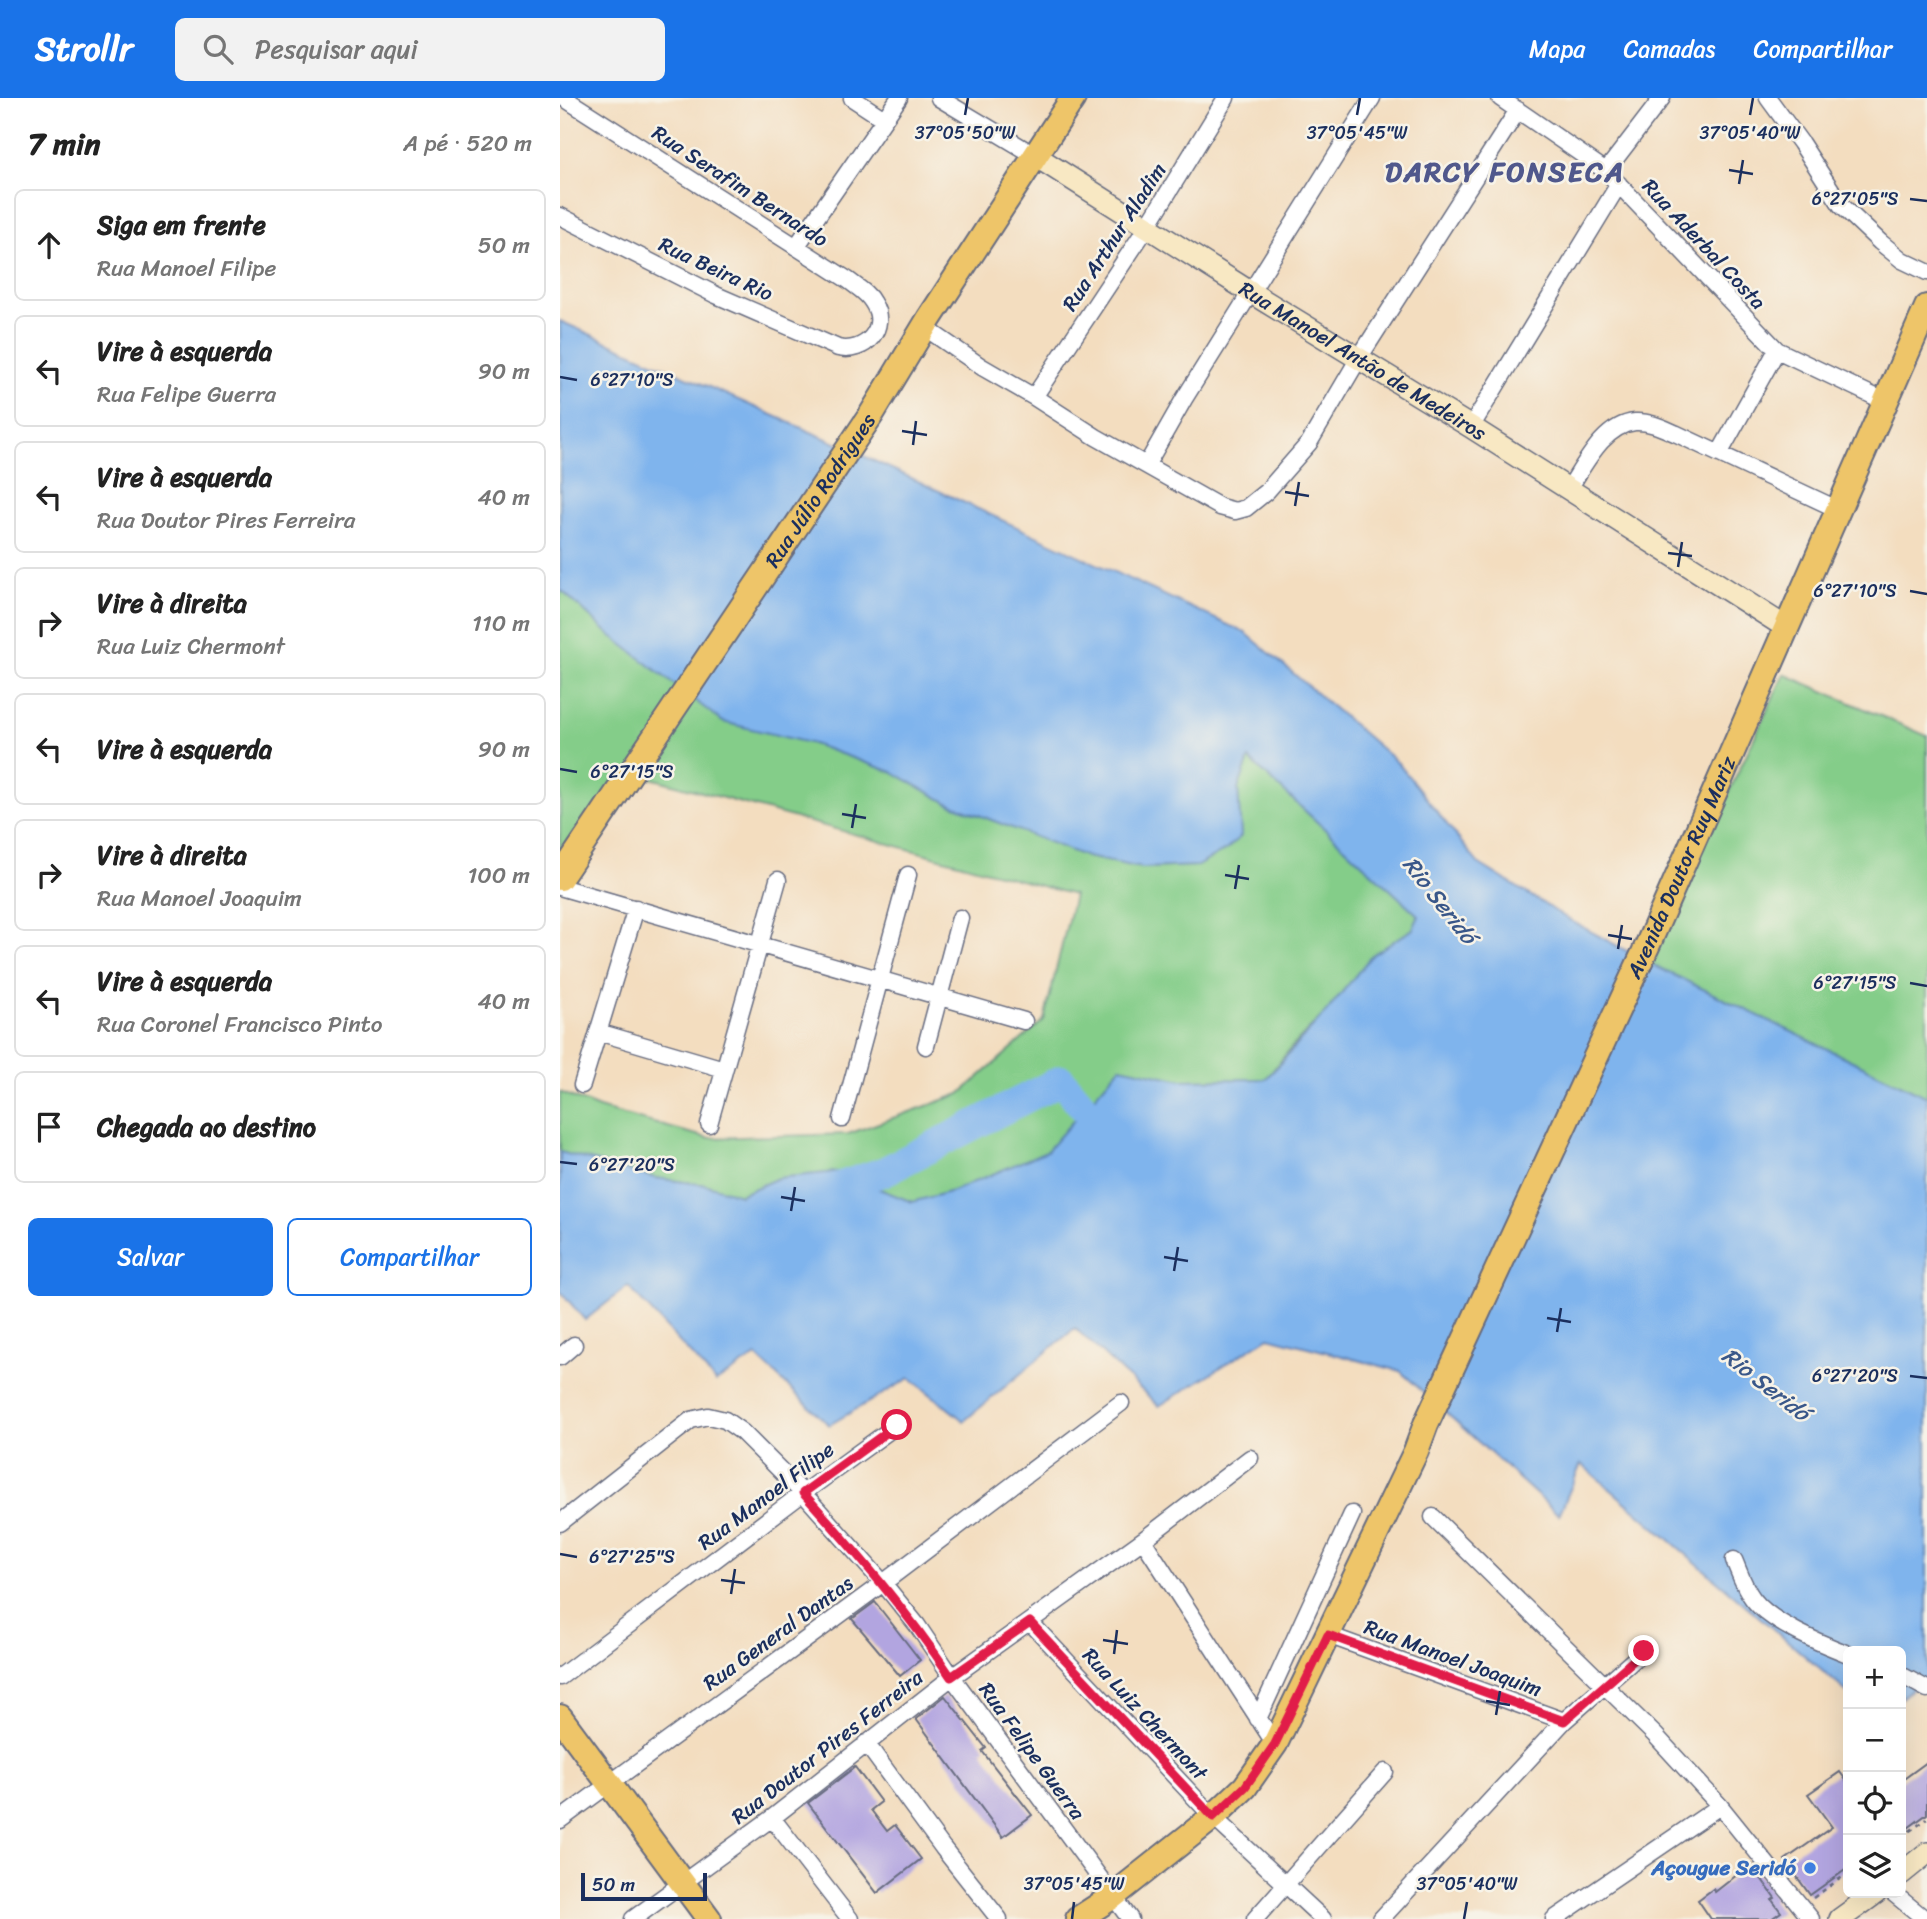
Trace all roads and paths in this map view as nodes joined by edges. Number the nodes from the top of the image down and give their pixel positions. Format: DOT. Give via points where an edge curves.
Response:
graph roads {
  1 [pos="564,98"];
  2 [pos="852,98"];
  3 [pos="899,98"];
  4 [pos="939,98"];
  5 [pos="1073,98"];
  6 [pos="1226,98"];
  7 [pos="1372,98"];
  8 [pos="1500,98"];
  9 [pos="1662,98"];
  10 [pos="1768,98"];
  11 [pos="1518,110"];
  12 [pos="884,119"];
  13 [pos="1034,155"];
  14 [pos="1606,170"];
  15 [pos="1619,184"];
  16 [pos="560,216"];
  17 [pos="1147,227"];
  18 [pos="796,247"];
  19 [pos="1927,272"];
  20 [pos="1250,292"];
  21 [pos="1927,307"];
  22 [pos="877,322"];
  23 [pos="924,327"];
  24 [pos="1777,350"];
  25 [pos="1359,359"];
  26 [pos="1034,397"];
  27 [pos="1886,402"];
  28 [pos="1471,426"];
  29 [pos="1719,454"];
  30 [pos="1147,464"];
  31 [pos="1568,490"];
  32 [pos="1839,510"];
  33 [pos="1787,628"];
  34 [pos="908,875"];
  35 [pos="560,878"];
  36 [pos="778,880"];
  37 [pos="560,887"];
  38 [pos="636,908"];
  39 [pos="960,918"];
  40 [pos="760,943"];
  41 [pos="880,978"];
  42 [pos="940,995"];
  43 [pos="1024,1021"];
  44 [pos="598,1032"];
  45 [pos="926,1046"];
  46 [pos="724,1069"];
  47 [pos="582,1084"];
  48 [pos="842,1119"];
  49 [pos="709,1124"];
  50 [pos="573,1345"];
  51 [pos="560,1357"];
  52 [pos="1121,1403"];
  53 [pos="897,1425"];
  54 [pos="1250,1458"];
  55 [pos="803,1493"];
  56 [pos="1352,1514"];
  57 [pos="1433,1517"];
  58 [pos="560,1523"];
  59 [pos="1143,1539"];
  60 [pos="1734,1560"];
  61 [pos="883,1583"];
  62 [pos="1030,1622"];
  63 [pos="1328,1635"];
  64 [pos="1644,1651"];
  65 [pos="1843,1652"];
  66 [pos="560,1677"];
  67 [pos="951,1677"];
  68 [pos="1906,1678"];
  69 [pos="1605,1686"];
  70 [pos="1927,1689"];
  71 [pos="560,1717"];
  72 [pos="1258,1719"];
  73 [pos="1564,1721"];
  74 [pos="866,1743"];
  75 [pos="1275,1744"];
  76 [pos="1385,1772"];
  77 [pos="610,1783"];
  78 [pos="1720,1806"];
  79 [pos="1213,1817"];
  80 [pos="772,1818"];
  81 [pos="1927,1819"];
  82 [pos="560,1820"];
  83 [pos="1904,1835"];
  84 [pos="1927,1853"];
  85 [pos="1906,1870"];
  86 [pos="1843,1878"];
  87 [pos="681,1883"];
  88 [pos="1286,1886"];
  89 [pos="1112,1896"];
  90 [pos="1869,1898"];
  91 [pos="1899,1898"];
  92 [pos="1807,1912"];
  93 [pos="633,1919"];
  94 [pos="709,1919"];
  95 [pos="850,1919"];
  96 [pos="999,1919"];
  97 [pos="1078,1919"];
  98 [pos="1130,1919"];
  99 [pos="1255,1919"];
  100 [pos="1323,1919"];
  101 [pos="1381,1919"];
  102 [pos="1554,1919"];
  103 [pos="1840,1919"];
  104 [pos="1925,1919"];
  1 -- 18 [label="street, Rua Serafim Bernardo"];
  2 -- 12 [label="street"];
  3 -- 12 [label="street"];
  4 -- 13 [label="street, Rua Manoel Antão de Medeiros"];
  5 -- 13 [label="main road, Rua Júlio Rodrigues"];
  6 -- 17 [label="street, Rua Arthur Aladim"];
  7 -- 20 [label="street"];
  8 -- 11 [label="street, Rua Aderbal Costa"];
  9 -- 14 [label="street"];
  10 -- 19 [label="street" via="1841,205 1880,243"];
  11 -- 14 [label="street, Rua Aderbal Costa"];
  11 -- 25 [label="street"];
  12 -- 18 [label="street"];
  13 -- 17 [label="street, Rua Manoel Antão de Medeiros"];
  13 -- 23 [label="main road, Rua Júlio Rodrigues"];
  14 -- 15 [label="street, Rua Aderbal Costa"];
  15 -- 24 [label="street, Rua Aderbal Costa"];
  15 -- 28 [label="street"];
  16 -- 22 [label="street, Rua Beira Rio" via="716,295 838,348 858,349 873,335"];
  17 -- 20 [label="street, Rua Manoel Antão de Medeiros"];
  17 -- 26 [label="street, Rua Arthur Aladim"];
  18 -- 22 [label="street, Rua Serafim Bernardo" via="866,294 877,310"];
  20 -- 25 [label="street, Rua Manoel Antão de Medeiros"];
  20 -- 30 [label="street"];
  21 -- 27 [label="main road, Avenida Doutor Ruy Mariz"];
  23 -- 26 [label="street"];
  23 -- 35 [label="main road, Rua Júlio Rodrigues" via="872,415"];
  24 -- 27 [label="street, Rua Aderbal Costa"];
  24 -- 29 [label="street"];
  25 -- 28 [label="street, Rua Manoel Antão de Medeiros"];
  25 -- 30 [label="street" via="1303,451 1246,508 1220,507"];
  26 -- 30 [label="street"];
  27 -- 32 [label="main road, Avenida Doutor Ruy Mariz"];
  28 -- 31 [label="street, Rua Manoel Antão de Medeiros"];
  29 -- 31 [label="street" via="1653,424 1636,422 1604,438"];
  29 -- 32 [label="street"];
  31 -- 33 [label="street, Rua Manoel Antão de Medeiros"];
  32 -- 33 [label="main road, Avenida Doutor Ruy Mariz"];
  33 -- 63 [label="main road, Avenida Doutor Ruy Mariz" via="1649,942"];
  34 -- 41 [label="street"];
  36 -- 40 [label="street"];
  37 -- 38 [label="street"];
  38 -- 40 [label="street"];
  38 -- 44 [label="street"];
  39 -- 42 [label="street"];
  40 -- 41 [label="street"];
  40 -- 46 [label="street"];
  41 -- 42 [label="street"];
  41 -- 48 [label="street"];
  42 -- 43 [label="street"];
  42 -- 45 [label="street"];
  44 -- 46 [label="street"];
  44 -- 47 [label="street"];
  46 -- 49 [label="street"];
  50 -- 51 [label="street"];
  52 -- 61 [label="street, Rua General Dantas"];
  53 -- 55 [label="street, Rua Manoel Filipe"];
  54 -- 59 [label="street, Rua Doutor Pires Ferreira"];
  55 -- 58 [label="street, Rua Felipe Guerra" via="742,1432 725,1420 708,1416 691,1420"];
  55 -- 61 [label="street, Rua Felipe Guerra"];
  55 -- 66 [label="street, Rua Manoel Filipe"];
  56 -- 72 [label="street"];
  57 -- 69 [label="street"];
  59 -- 62 [label="street, Rua Doutor Pires Ferreira"];
  59 -- 72 [label="street"];
  60 -- 65 [label="street" via="1744,1585 1765,1612"];
  61 -- 67 [label="street, Rua Felipe Guerra"];
  61 -- 77 [label="street, Rua General Dantas"];
  62 -- 67 [label="street, Rua Doutor Pires Ferreira"];
  62 -- 79 [label="street, Rua Luiz Chermont"];
  63 -- 73 [label="street, Rua Manoel Joaquim"];
  63 -- 75 [label="main road, Avenida Doutor Ruy Mariz"];
  64 -- 69 [label="street"];
  67 -- 74 [label="street, Rua Doutor Pires Ferreira"];
  67 -- 89 [label="street, Rua Felipe Guerra"];
  68 -- 70 [label="street"];
  69 -- 73 [label="street"];
  69 -- 78 [label="street"];
  71 -- 77 [label="main road"];
  72 -- 75 [label="street"];
  73 -- 101 [label="street"];
  74 -- 80 [label="street, Rua Doutor Pires Ferreira"];
  74 -- 96 [label="street"];
  75 -- 79 [label="main road, Avenida Doutor Ruy Mariz" via="1245,1787"];
  76 -- 88 [label="street"];
  77 -- 82 [label="street, Rua General Dantas"];
  77 -- 87 [label="main road"];
  78 -- 92 [label="street"];
  78 -- 102 [label="street"];
  79 -- 88 [label="street, Rua Luiz Chermont"];
  79 -- 89 [label="main road, Avenida Doutor Ruy Mariz"];
  80 -- 87 [label="street, Rua Doutor Pires Ferreira"];
  80 -- 95 [label="street"];
  81 -- 83 [label="path"];
  84 -- 85 [label="street"];
  86 -- 92 [label="path"];
  87 -- 93 [label="street, Rua Doutor Pires Ferreira"];
  87 -- 94 [label="main road"];
  88 -- 99 [label="street"];
  88 -- 100 [label="street, Rua Luiz Chermont"];
  89 -- 97 [label="main road, Avenida Doutor Ruy Mariz"];
  89 -- 98 [label="street, Rua Felipe Guerra"];
  90 -- 103 [label="street"];
  91 -- 104 [label="street"];
}
